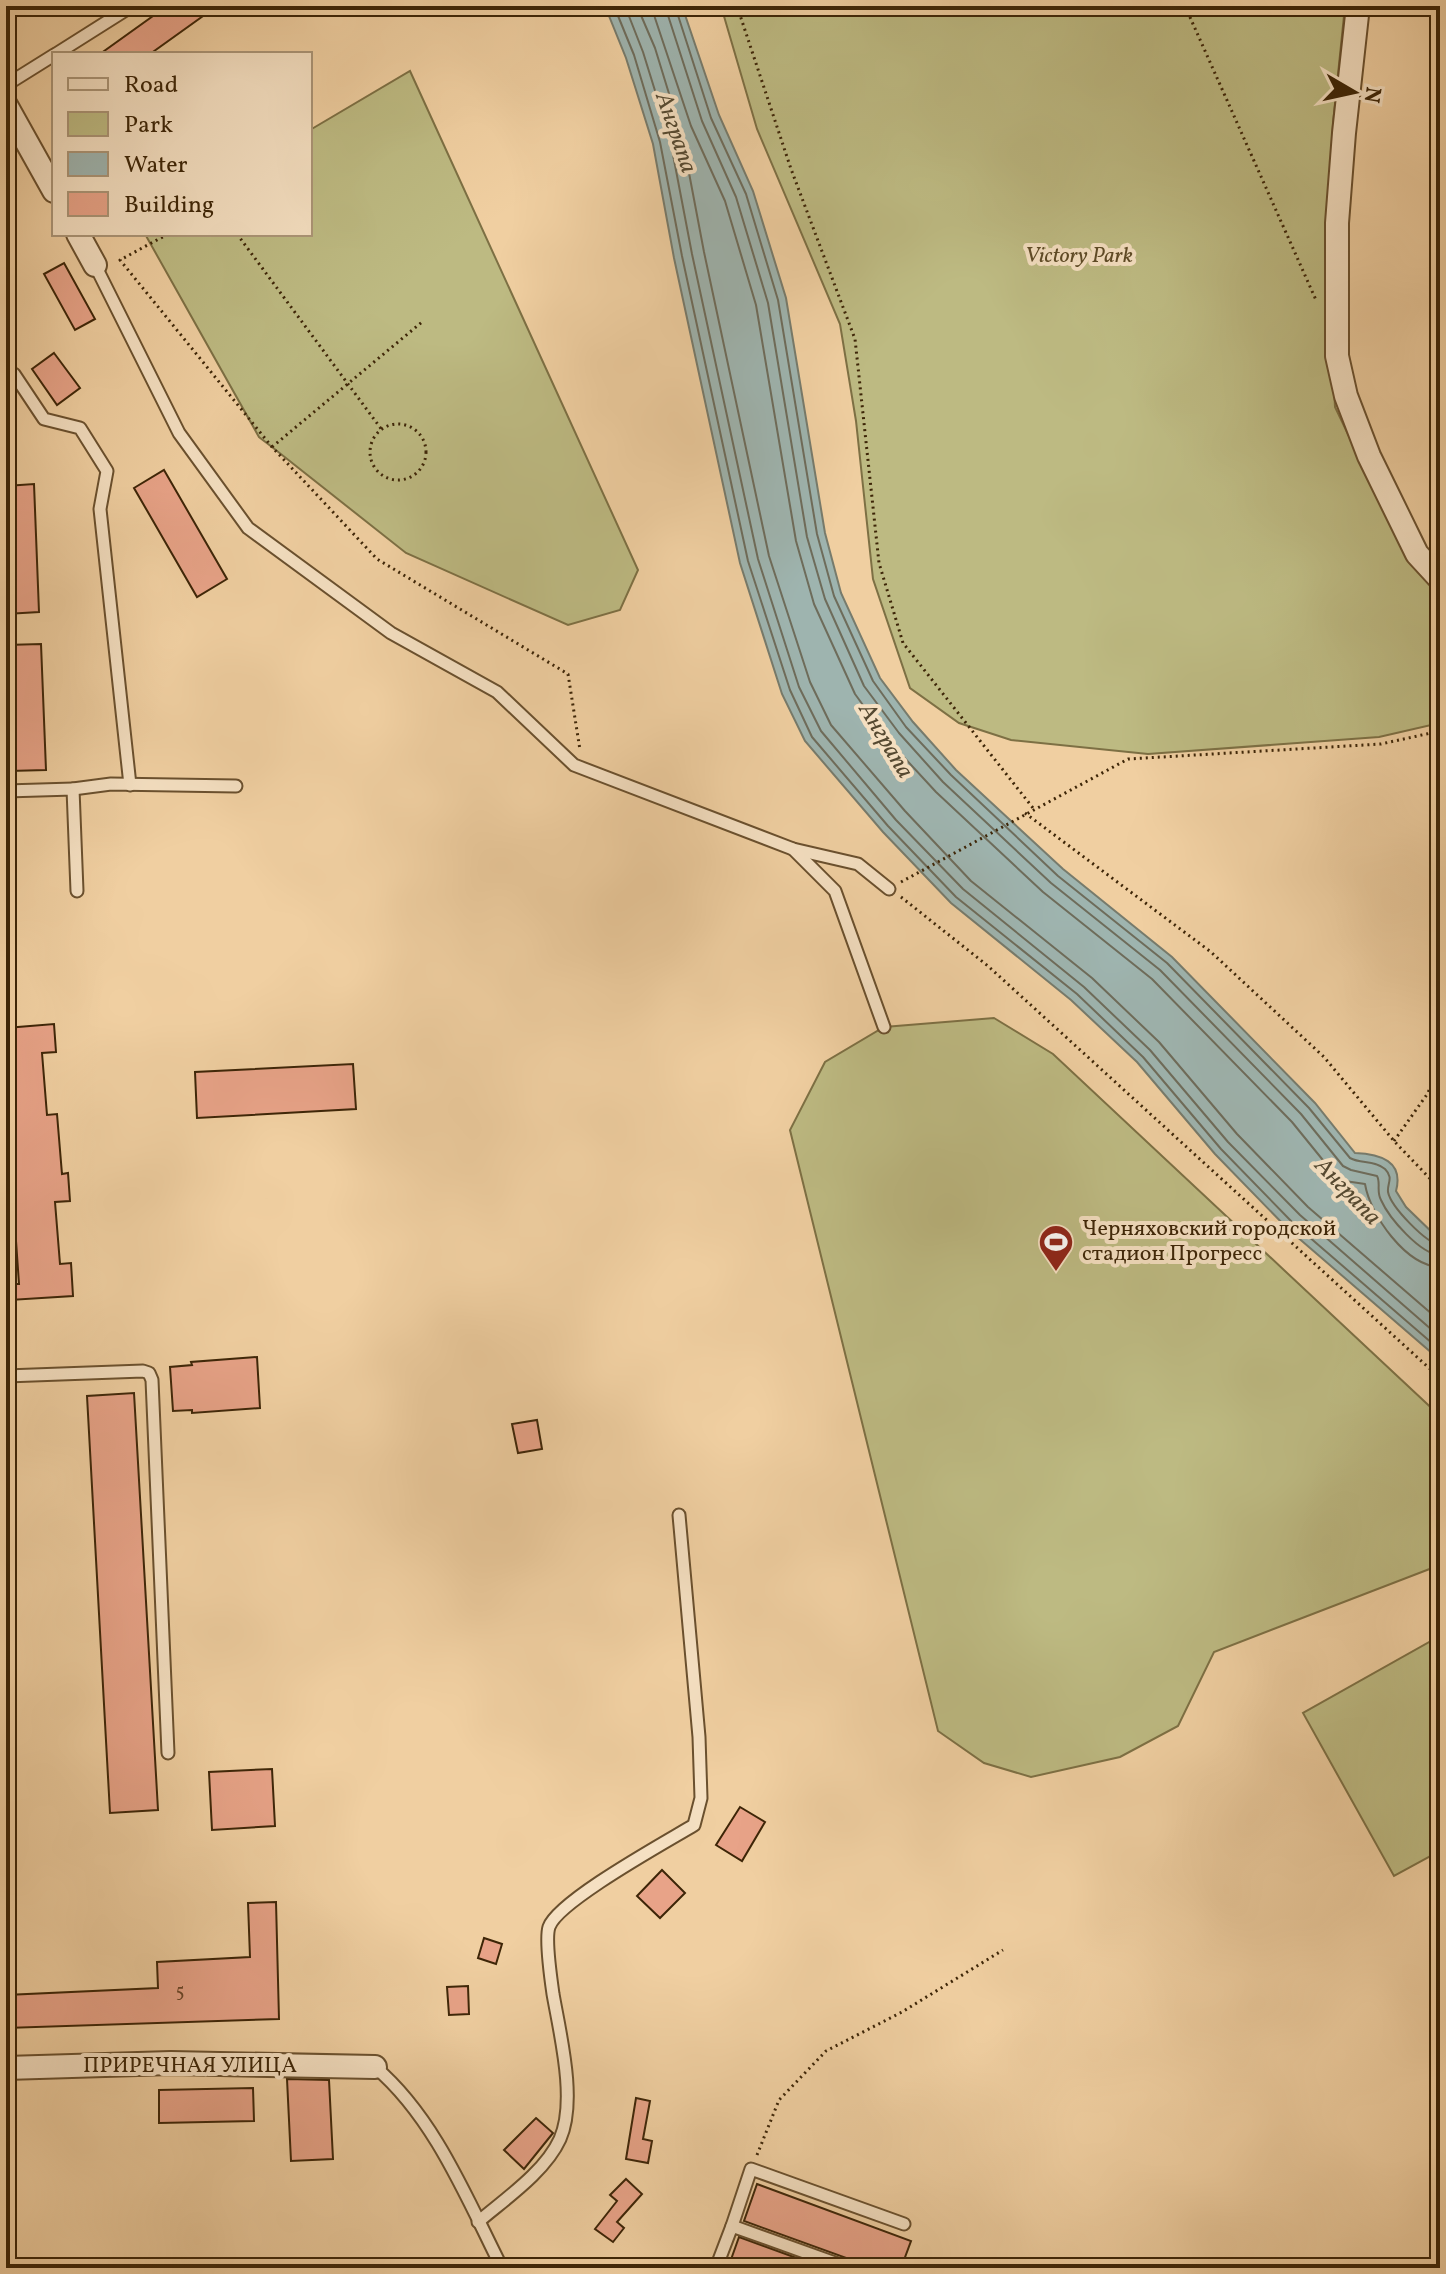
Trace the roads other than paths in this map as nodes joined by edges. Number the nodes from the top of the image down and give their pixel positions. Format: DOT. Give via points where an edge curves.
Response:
graph roads {
  1 [pos="132,6"];
  2 [pos="1358,6"];
  3 [pos="60,52"];
  4 [pos="52,57"];
  5 [pos="6,85"];
  6 [pos="6,105"];
  7 [pos="52,187"];
  8 [pos="79,236"];
  9 [pos="95,265"];
  10 [pos="6,372"];
  11 [pos="1440,579"];
  12 [pos="130,785"];
  13 [pos="236,786"];
  14 [pos="73,789"];
  15 [pos="6,791"];
  16 [pos="793,849"];
  17 [pos="889,889"];
  18 [pos="77,891"];
  19 [pos="884,1027"];
  20 [pos="6,1376"];
  21 [pos="679,1515"];
  22 [pos="168,1753"];
  23 [pos="375,2067"];
  24 [pos="6,2068"];
  25 [pos="478,2222"];
  26 [pos="904,2224"];
  27 [pos="732,2226"];
  28 [pos="502,2268"];
  29 [pos="716,2268"];
  30 [pos="849,2268"];
  1 -- 3 [label="lane"];
  2 -- 11 [label="street" via="1337,223 1337,356 1369,456 1417,554"];
  4 -- 5 [label="lane"];
  6 -- 7 [label="street"];
  8 -- 9 [label="street"];
  9 -- 16 [label="lane" via="179,433 248,528 391,633 497,692 574,765"];
  10 -- 12 [label="lane" via="14,374 44,419 80,428 107,471 100,509"];
  12 -- 13 [label="lane"];
  12 -- 14 [label="lane"];
  14 -- 15 [label="lane"];
  14 -- 18 [label="lane"];
  16 -- 17 [label="lane" via="858,864"];
  16 -- 19 [label="lane" via="835,891"];
  20 -- 22 [label="lane" via="149,1373"];
  21 -- 25 [label="lane" via="699,1737 701,1798 694,1825 580,1897 548,1927 568,2108 560,2140 535,2173"];
  23 -- 24 [label="street, ПРИРЕЧНАЯ УЛИЦА" via="171,2063"];
  23 -- 25 [label="lane" via="410,2101"];
  25 -- 28 [label="lane"];
  26 -- 27 [label="lane" via="751,2169"];
  27 -- 29 [label="lane"];
  27 -- 30 [label="lane"];
}
